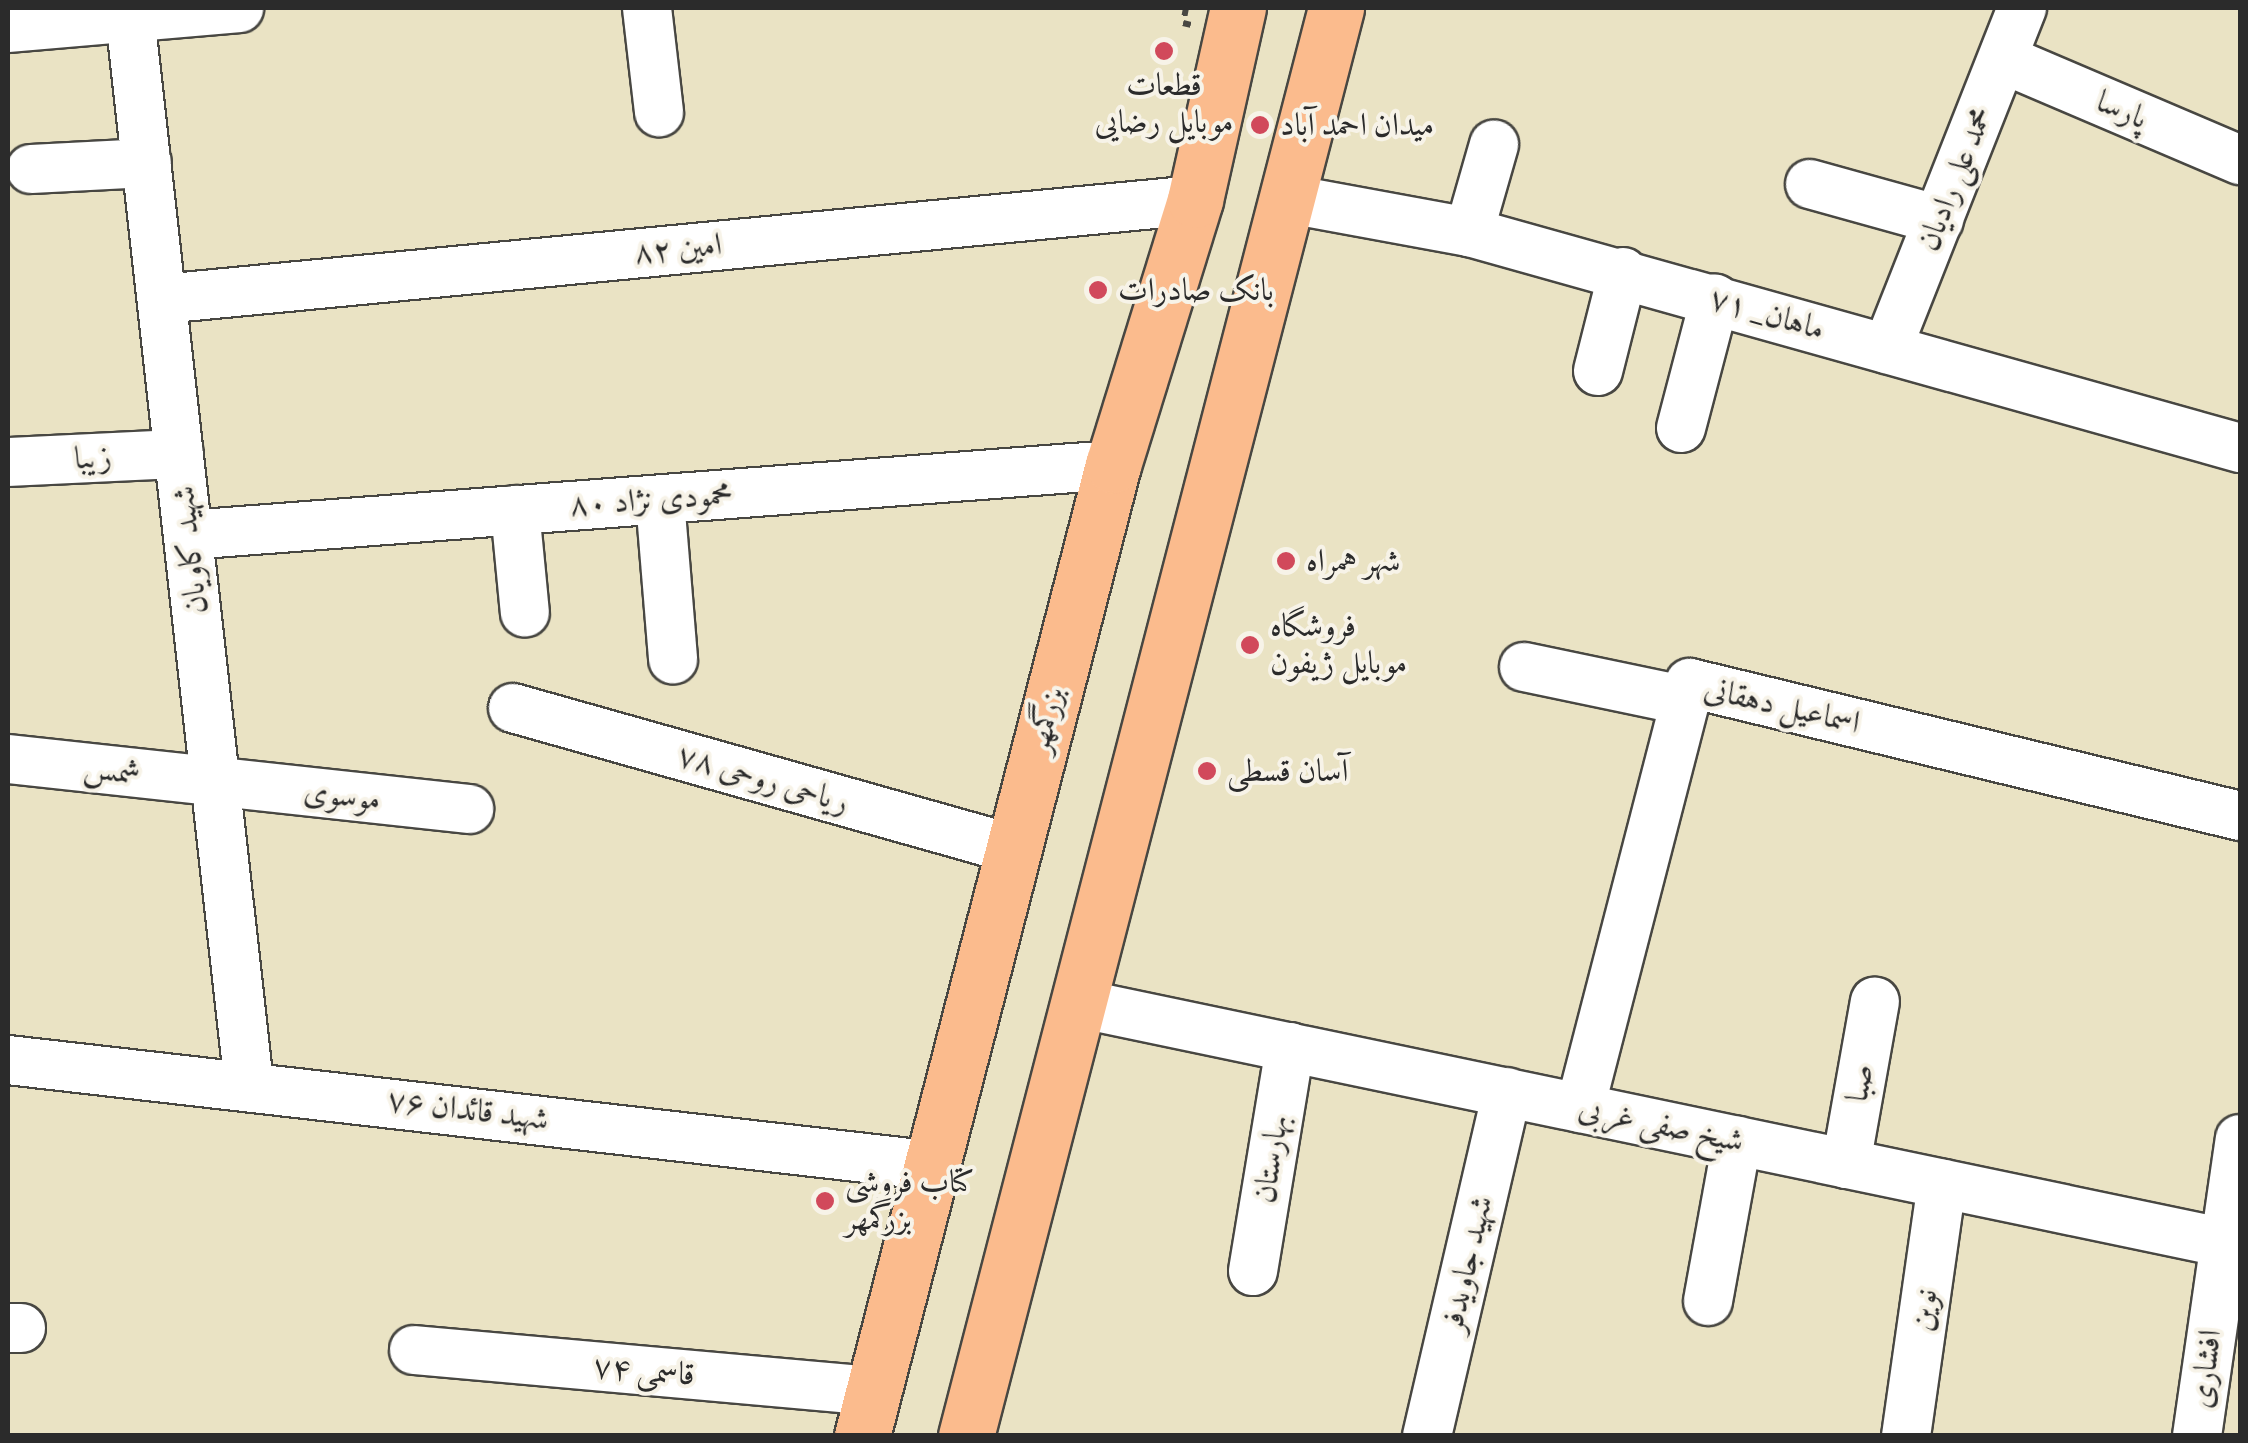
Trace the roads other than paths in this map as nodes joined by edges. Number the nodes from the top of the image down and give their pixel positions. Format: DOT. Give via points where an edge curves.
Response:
graph roads {
  1 [pos="239,8"];
  2 [pos="647,8"];
  3 [pos="1238,8"];
  4 [pos="1256,8"];
  5 [pos="1336,8"];
  6 [pos="2022,8"];
  7 [pos="130,17"];
  8 [pos="8,28"];
  9 [pos="2003,60"];
  10 [pos="659,112"];
  11 [pos="1494,146"];
  12 [pos="2240,160"];
  13 [pos="147,163"];
  14 [pos="31,169"];
  15 [pos="1810,184"];
  16 [pos="1289,198"];
  17 [pos="1195,200"];
  18 [pos="1939,220"];
  19 [pos="1469,232"];
  20 [pos="1623,272"];
  21 [pos="1715,298"];
  22 [pos="162,299"];
  23 [pos="1887,349"];
  24 [pos="1598,371"];
  25 [pos="1681,428"];
  26 [pos="2240,448"];
  27 [pos="179,454"];
  28 [pos="8,462"];
  29 [pos="1113,465"];
  30 [pos="660,500"];
  31 [pos="515,510"];
  32 [pos="188,536"];
  33 [pos="524,614"];
  34 [pos="673,659"];
  35 [pos="1524,667"];
  36 [pos="1682,700"];
  37 [pos="514,708"];
  38 [pos="8,759"];
  39 [pos="216,783"];
  40 [pos="468,809"];
  41 [pos="2240,816"];
  42 [pos="1012,849"];
  43 [pos="1875,1002"];
  44 [pos="1082,1004"];
  45 [pos="1290,1047"];
  46 [pos="8,1060"];
  47 [pos="249,1084"];
  48 [pos="1506,1092"];
  49 [pos="1580,1108"];
  50 [pos="2240,1138"];
  51 [pos="1737,1140"];
  52 [pos="1846,1164"];
  53 [pos="928,1165"];
  54 [pos="1942,1184"];
  55 [pos="2231,1244"];
  56 [pos="1252,1270"];
  57 [pos="1708,1301"];
  58 [pos="414,1350"];
  59 [pos="871,1421"];
  60 [pos="966,1436"];
  61 [pos="1427,1436"];
  62 [pos="1906,1436"];
  63 [pos="2197,1436"];
  1 -- 7 [label="street"];
  2 -- 10 [label="street"];
  3 -- 17 [label="main road, بزرگمهر"];
  4 -- 59 [label="street" via="1210,204 1130,468"];
  5 -- 16 [label="main road"];
  6 -- 9 [label="street, محمد علی رادیان"];
  7 -- 8 [label="street"];
  7 -- 13 [label="street, شهید کاویان"];
  9 -- 12 [label="street, پارسا"];
  9 -- 18 [label="street, محمد علی رادیان"];
  11 -- 19 [label="street"];
  13 -- 14 [label="street"];
  13 -- 22 [label="street, شهید کاویان"];
  15 -- 18 [label="street"];
  16 -- 19 [label="street, ۷۱ _ماهان"];
  16 -- 44 [label="main road"];
  17 -- 22 [label="street, امین ۸۲"];
  17 -- 29 [label="main road, بزرگمهر"];
  18 -- 23 [label="street, محمد علی رادیان"];
  19 -- 20 [label="street, ۷۱ _ماهان"];
  20 -- 21 [label="street, ۷۱ _ماهان"];
  20 -- 24 [label="street"];
  21 -- 23 [label="street, ۷۱ _ماهان"];
  21 -- 25 [label="street"];
  22 -- 27 [label="street, شهید کاویان"];
  23 -- 26 [label="street, ۷۱ _ماهان"];
  27 -- 28 [label="street, زیبا"];
  27 -- 32 [label="street, شهید کاویان"];
  29 -- 30 [label="street, محمودی نژاد ۸۰"];
  29 -- 42 [label="main road, بزرگمهر"];
  30 -- 31 [label="street, محمودی نژاد ۸۰"];
  30 -- 34 [label="street"];
  31 -- 32 [label="street, محمودی نژاد ۸۰"];
  31 -- 33 [label="street"];
  32 -- 39 [label="street, شهید کاویان"];
  35 -- 36 [label="street"];
  36 -- 41 [label="street, اسماعیل دهقانی" via="1690,684"];
  36 -- 49 [label="street, اسماعیل دهقانی"];
  37 -- 42 [label="street, ریاحی روحی ۷۸"];
  38 -- 39 [label="street, شمس"];
  39 -- 40 [label="street, موسوی"];
  39 -- 47 [label="street, شهید کاویان"];
  42 -- 53 [label="main road, بزرگمهر"];
  43 -- 52 [label="street, صبا"];
  44 -- 45 [label="street, شیخ صفی غربی"];
  44 -- 60 [label="main road"];
  45 -- 48 [label="street, شیخ صفی غربی"];
  45 -- 56 [label="street, بهارستان"];
  46 -- 47 [label="street, شهید قائدان ۷۶"];
  47 -- 53 [label="street, شهید قائدان ۷۶"];
  48 -- 49 [label="street, شیخ صفی غربی"];
  48 -- 61 [label="street, شهید جاویدفر"];
  49 -- 51 [label="street, شیخ صفی غربی"];
  50 -- 55 [label="street, افشاری"];
  51 -- 52 [label="street, شیخ صفی غربی"];
  51 -- 57 [label="street"];
  52 -- 54 [label="street, شیخ صفی غربی"];
  53 -- 59 [label="main road, بزرگمهر"];
  54 -- 55 [label="street, شیخ صفی غربی"];
  54 -- 62 [label="street, نوین"];
  55 -- 63 [label="street, افشاری"];
  58 -- 59 [label="street, قاسمی ۷۴"];
}
